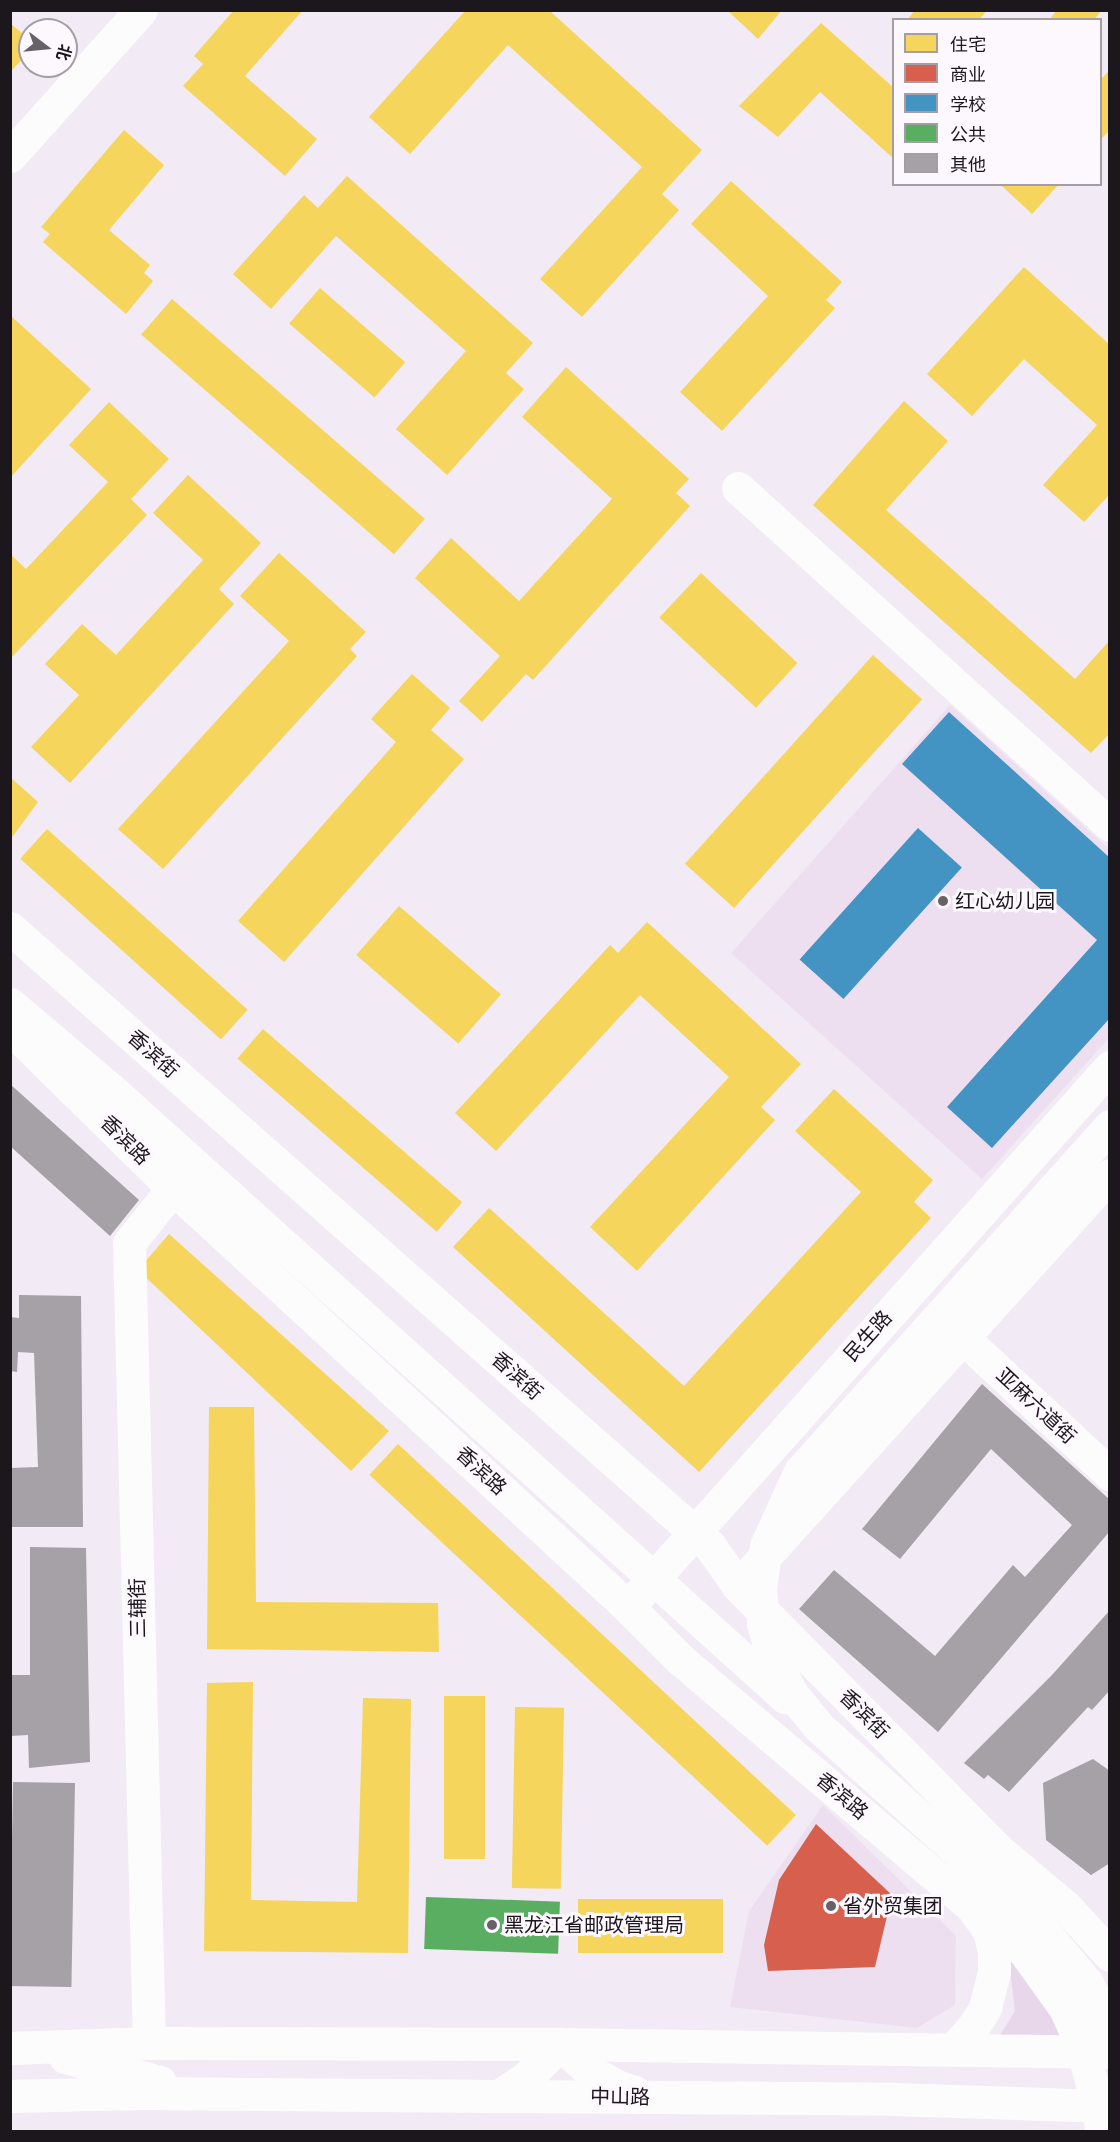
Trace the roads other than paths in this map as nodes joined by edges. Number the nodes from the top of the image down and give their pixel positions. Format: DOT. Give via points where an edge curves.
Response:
graph roads {
  1 [pos="141,10"];
  2 [pos="10,156"];
  3 [pos="738,488"];
  4 [pos="1110,825"];
  5 [pos="10,928"];
  6 [pos="10,1005"];
  7 [pos="10,1028"];
  8 [pos="1110,1067"];
  9 [pos="1110,1125"];
  10 [pos="1110,1175"];
  11 [pos="173,1188"];
  12 [pos="963,1338"];
  13 [pos="1110,1474"];
  14 [pos="693,1532"];
  15 [pos="738,1586"];
  16 [pos="628,1607"];
  17 [pos="819,1727"];
  18 [pos="965,1899"];
  19 [pos="1110,1955"];
  20 [pos="1110,2029"];
  21 [pos="149,2043"];
  22 [pos="560,2044"];
  23 [pos="21,2048"];
  24 [pos="955,2048"];
  25 [pos="1096,2052"];
  26 [pos="204,2093"];
  27 [pos="14,2096"];
  28 [pos="499,2096"];
  29 [pos="651,2097"];
  30 [pos="1103,2114"];
  1 -- 2 [label="main road"];
  3 -- 4 [label="main road"];
  5 -- 14 [label="main road, 香滨街"];
  6 -- 17 [label="main road" via="116,1094"];
  7 -- 11 [label="main road, 香滨路"];
  8 -- 14 [label="main road, 民生路"];
  9 -- 17 [label="main road" via="800,1471 780,1512 766,1546 761,1577 763,1624 773,1658 792,1694"];
  10 -- 12 [label="main road"];
  11 -- 16 [label="main road, 香滨路"];
  11 -- 21 [label="main road, 三辅街" via="129,1243"];
  12 -- 13 [label="main road, 亚麻六道街"];
  12 -- 15 [label="main road"];
  14 -- 15 [label="main road, 香滨街" via="710,1546"];
  14 -- 16 [label="main road, 民生路"];
  15 -- 19 [label="main road, 香滨街" via="997,1849 1066,1907"];
  16 -- 18 [label="main road, 香滨路" via="682,1661"];
  17 -- 20 [label="main road" via="1035,1921 1087,1983"];
  18 -- 24 [label="main road" via="989,1931 994,1972 985,2008"];
  18 -- 25 [label="main road" via="1024,1951"];
  21 -- 22 [label="main road"];
  21 -- 23 [label="main road"];
  22 -- 24 [label="main road"];
  22 -- 28 [label="main road" via="527,2077"];
  22 -- 29 [label="main road" via="591,2072 619,2087"];
  23 -- 26 [label="main road"];
  24 -- 25 [label="main road"];
  25 -- 30 [label="main road"];
  26 -- 27 [label="main road, 中山路"];
  26 -- 28 [label="main road, 中山路"];
  28 -- 29 [label="main road, 中山路"];
  29 -- 30 [label="main road, 中山路" via="894,2099"];
}
